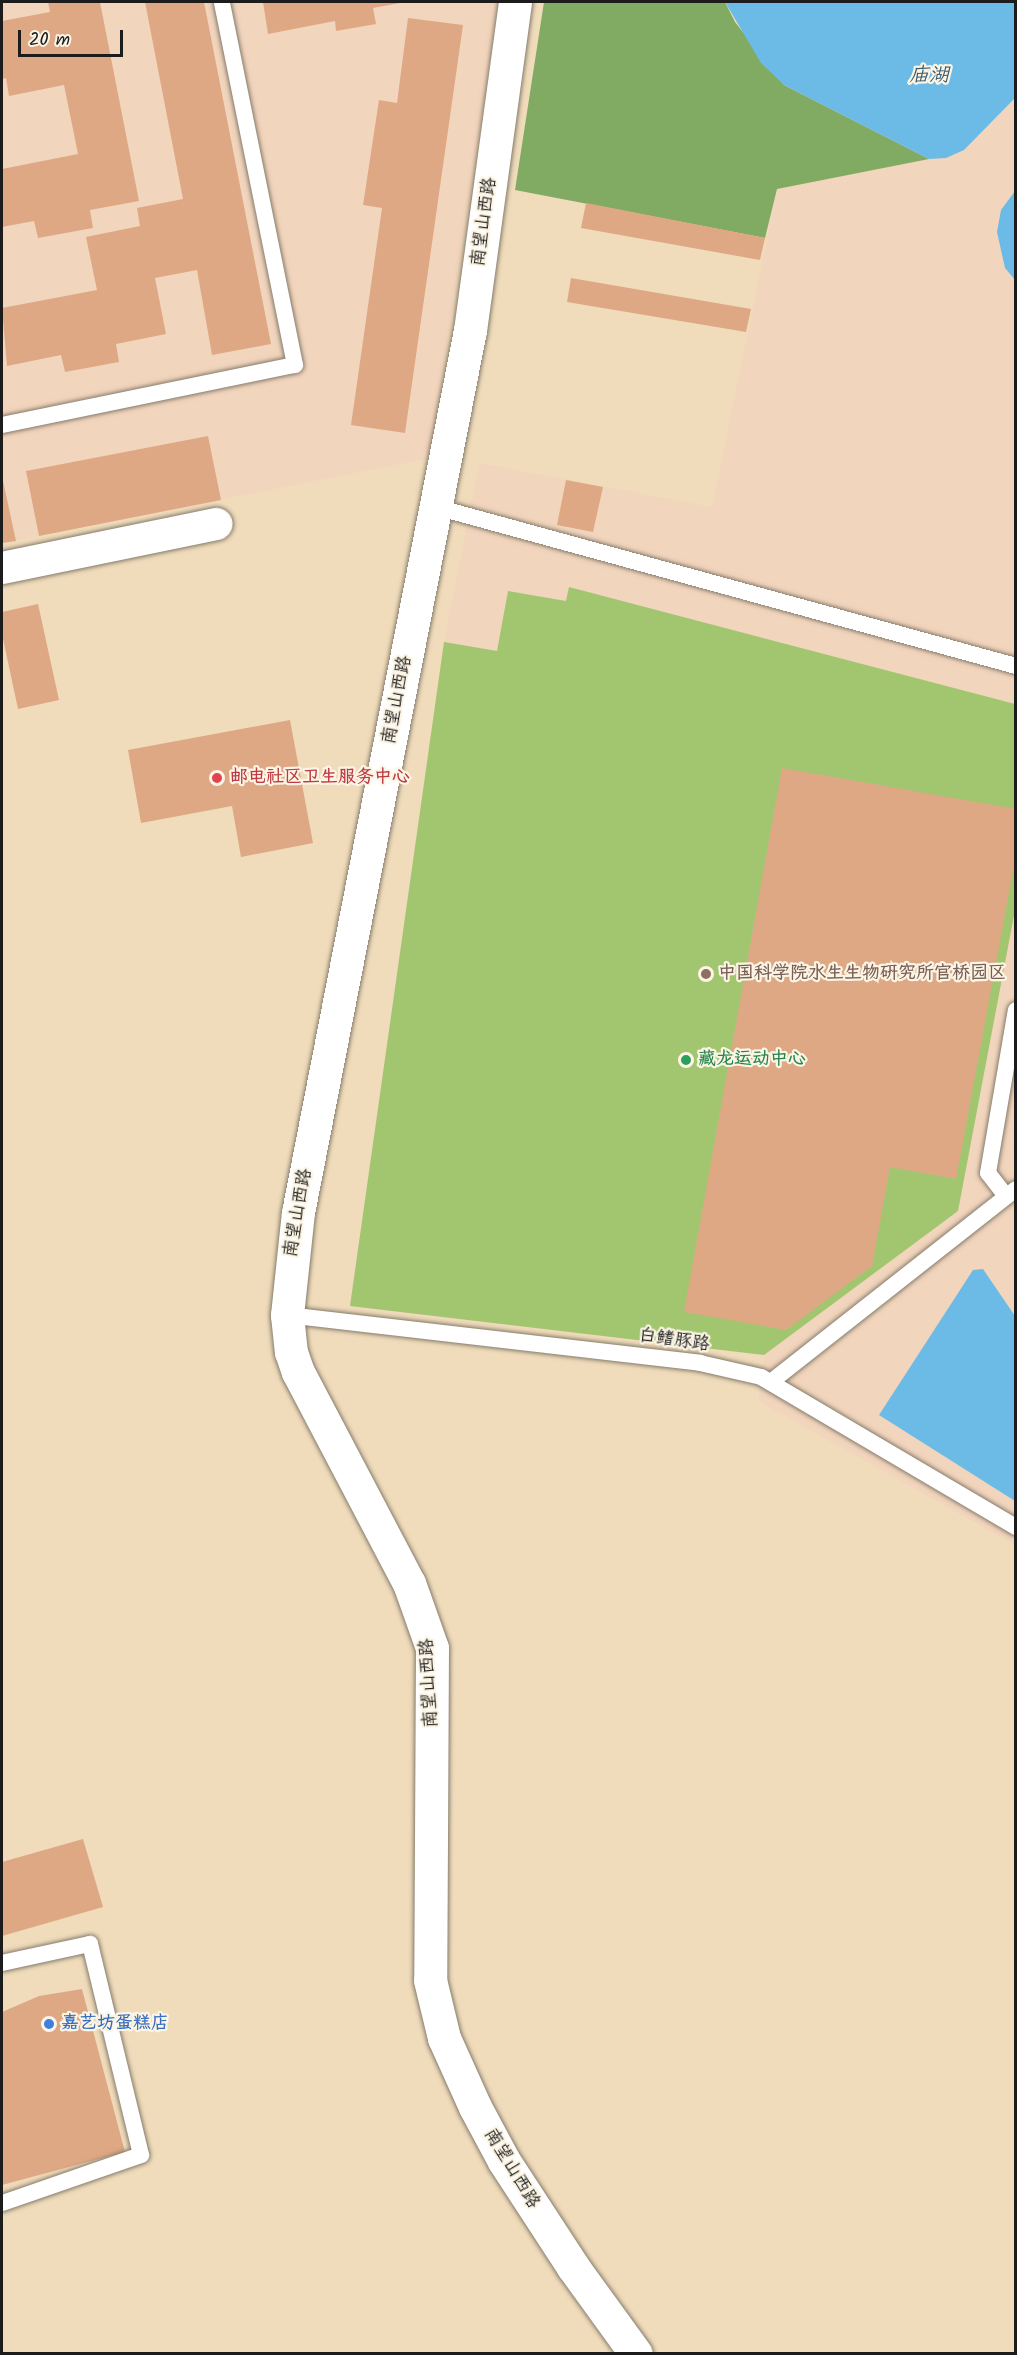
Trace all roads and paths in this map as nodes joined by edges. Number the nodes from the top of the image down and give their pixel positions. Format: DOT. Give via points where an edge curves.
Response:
graph roads {
  1 [pos="222,2"];
  2 [pos="515,2"];
  3 [pos="2,425"];
  4 [pos="436,507"];
  5 [pos="217,524"];
  6 [pos="2,568"];
  7 [pos="1016,666"];
  8 [pos="1016,1010"];
  9 [pos="1011,1193"];
  10 [pos="287,1315"];
  11 [pos="772,1381"];
  12 [pos="1016,1527"];
  13 [pos="2,1963"];
  14 [pos="2,2203"];
  15 [pos="636,2354"];
  1 -- 3 [label="lane" via="295,365"];
  2 -- 4 [label="street, 南望山西路" via="470,330"];
  4 -- 7 [label="lane"];
  4 -- 10 [label="street, 南望山西路" via="298,1212"];
  5 -- 6 [label="street"];
  8 -- 9 [label="lane" via="988,1173"];
  9 -- 11 [label="lane"];
  10 -- 11 [label="lane, 白鳍豚路" via="700,1363"];
  10 -- 15 [label="street, 南望山西路" via="291,1352 298,1372 409,1583 432,1648 430,1980 444,2038 504,2161"];
  11 -- 12 [label="lane, 白鳍豚路"];
  13 -- 14 [label="lane" via="90,1944 141,2156"];
}
